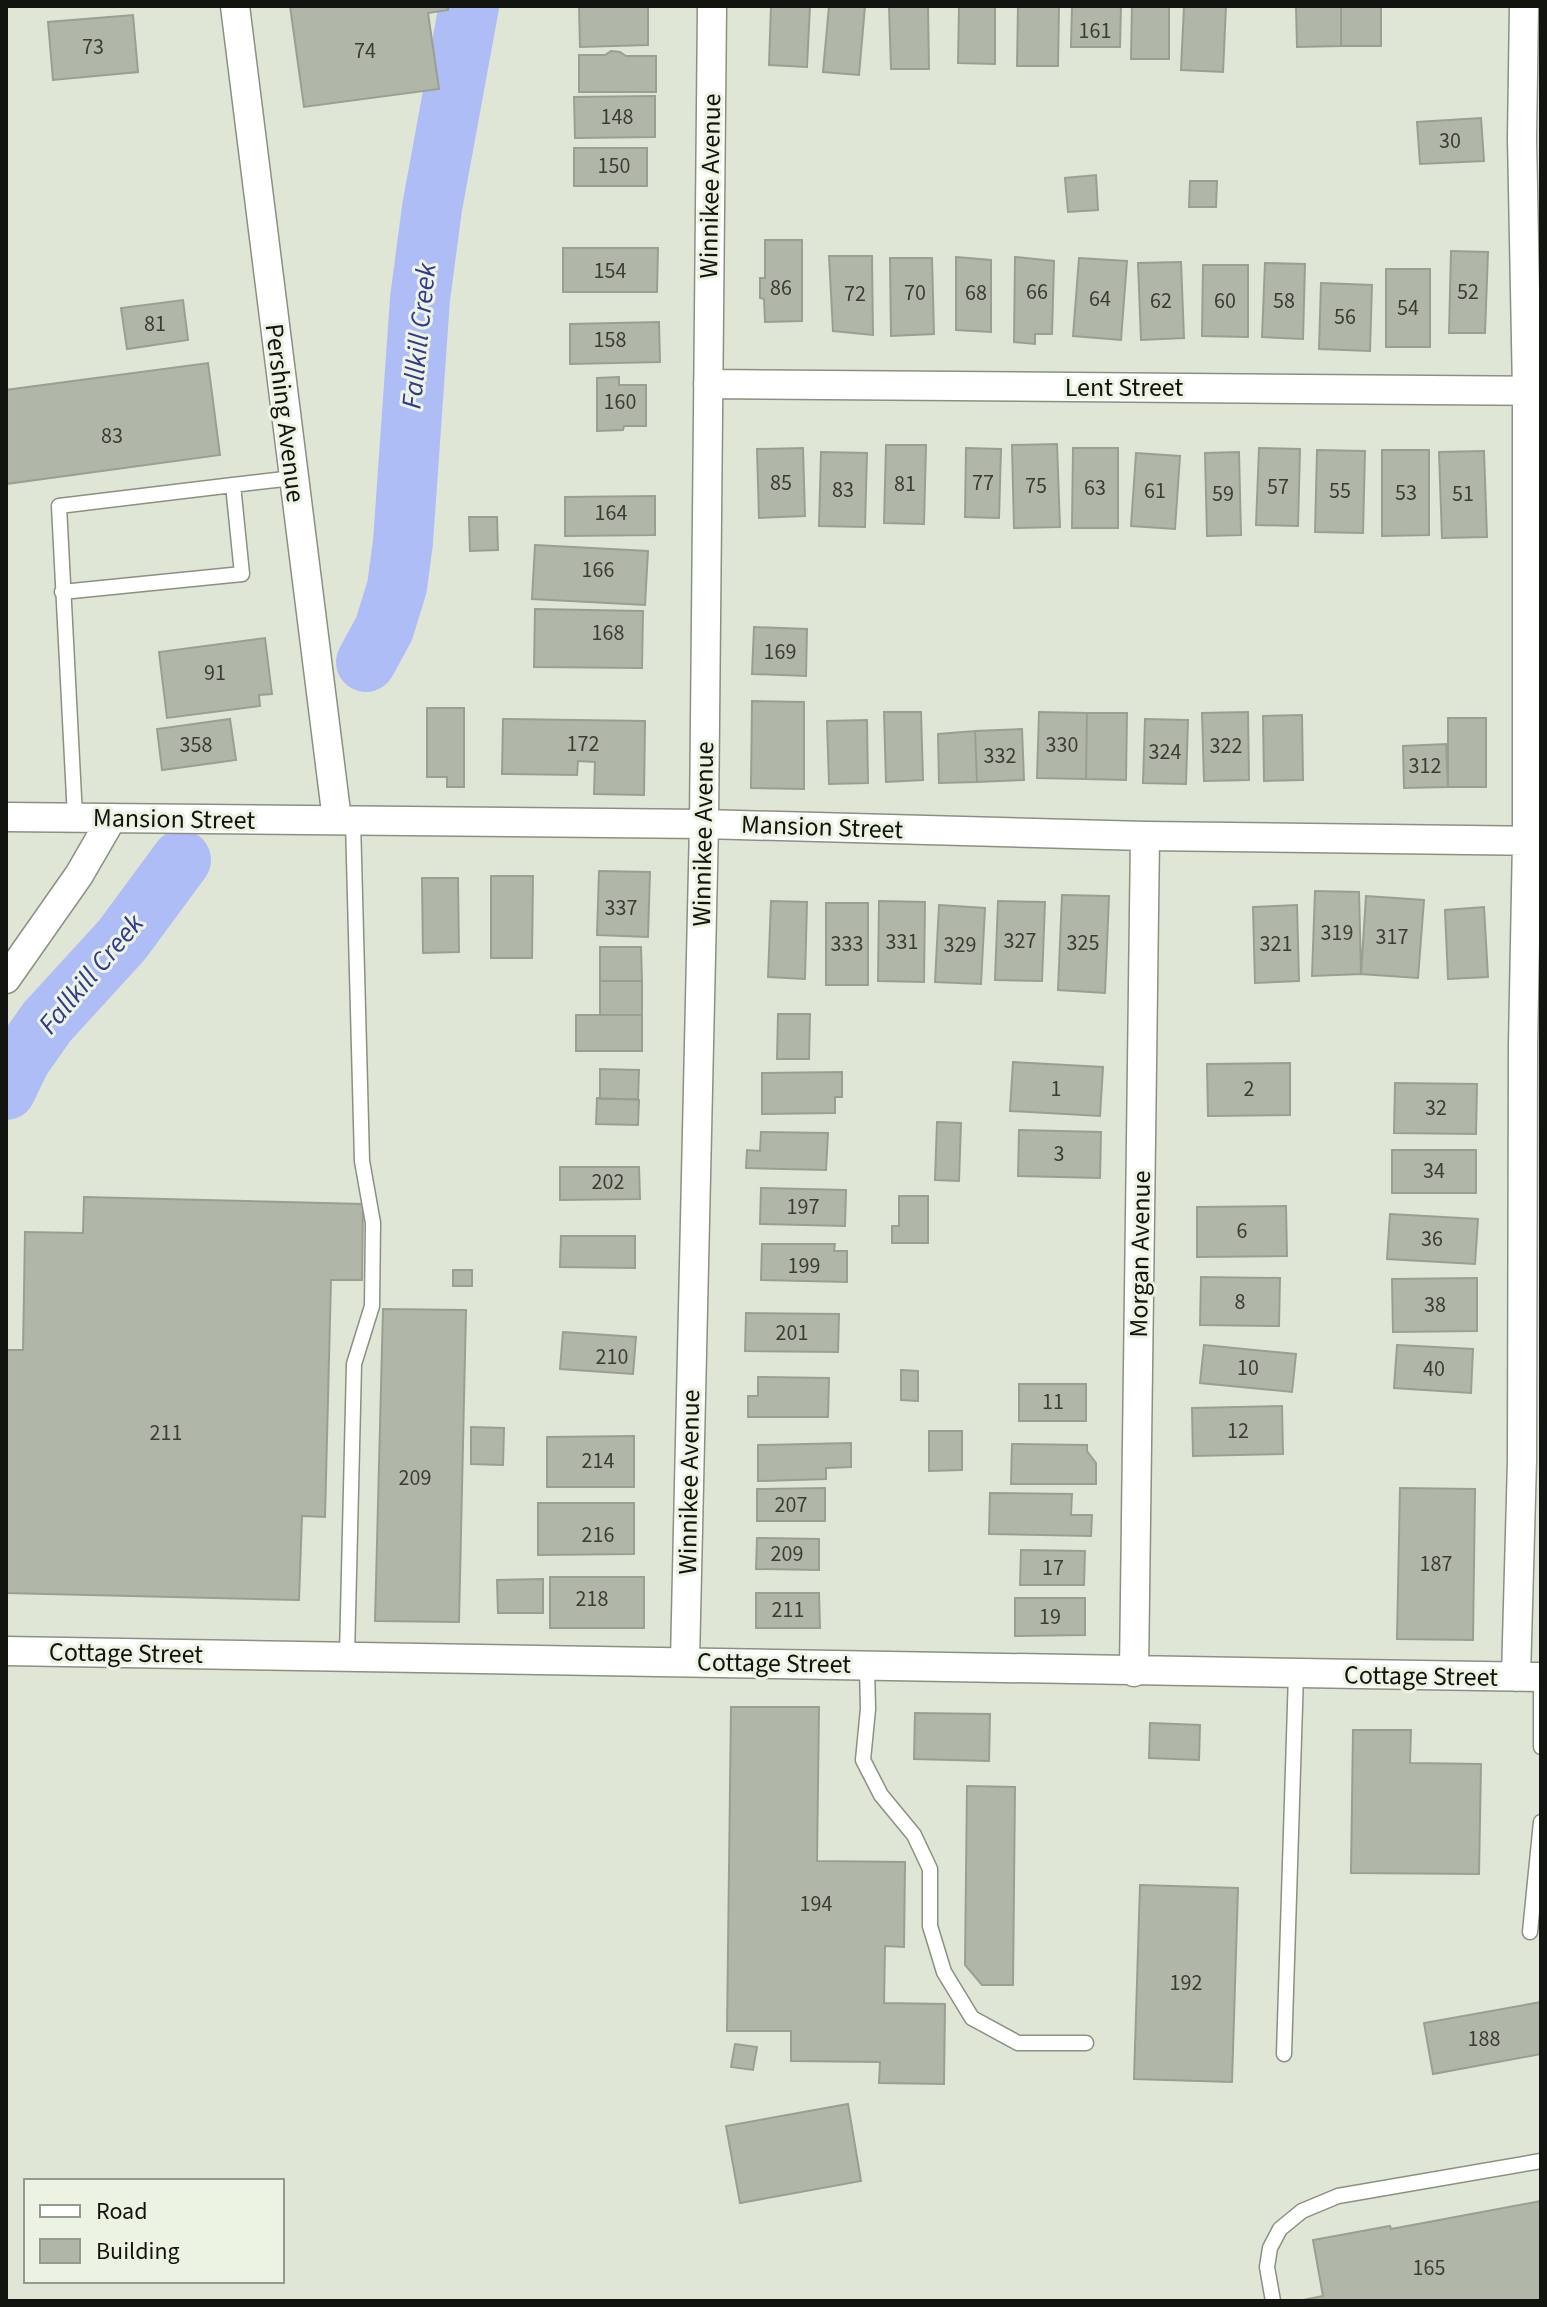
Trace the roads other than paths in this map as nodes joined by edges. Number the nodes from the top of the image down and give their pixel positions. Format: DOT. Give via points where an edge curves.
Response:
graph roads {
  1 [pos="235,6"];
  2 [pos="712,6"];
  3 [pos="1524,6"];
  4 [pos="708,384"];
  5 [pos="1534,391"];
  6 [pos="293,478"];
  7 [pos="233,485"];
  8 [pos="62,592"];
  9 [pos="6,817"];
  10 [pos="75,817"];
  11 [pos="112,818"];
  12 [pos="345,820"];
  13 [pos="704,824"];
  14 [pos="1145,836"];
  15 [pos="1534,841"];
  16 [pos="6,979"];
  17 [pos="1532,1242"];
  18 [pos="6,1651"];
  19 [pos="347,1656"];
  20 [pos="685,1661"];
  21 [pos="867,1666"];
  22 [pos="1134,1672"];
  23 [pos="1296,1674"];
  24 [pos="1532,1677"];
  25 [pos="1541,1747"];
  26 [pos="1541,1822"];
  27 [pos="1530,1932"];
  28 [pos="1086,2043"];
  29 [pos="1284,2054"];
  30 [pos="1541,2161"];
  31 [pos="1273,2301"];
  1 -- 6 [label="street, Pershing Avenue"];
  2 -- 4 [label="street, Winnikee Avenue"];
  3 -- 5 [label="street" via="1522,138"];
  4 -- 5 [label="street, Lent Street"];
  4 -- 13 [label="street, Winnikee Avenue"];
  5 -- 15 [label="street"];
  6 -- 7 [label="lane"];
  6 -- 12 [label="street, Pershing Avenue"];
  7 -- 8 [label="lane" via="59,506"];
  7 -- 8 [label="lane" via="242,574"];
  8 -- 10 [label="lane"];
  9 -- 10 [label="street, Mansion Street"];
  10 -- 11 [label="street, Mansion Street"];
  11 -- 12 [label="street, Mansion Street"];
  11 -- 16 [label="street"];
  12 -- 13 [label="street, Mansion Street"];
  12 -- 19 [label="lane" via="362,1161 373,1223 372,1306 354,1364"];
  13 -- 14 [label="street, Mansion Street"];
  13 -- 20 [label="street, Winnikee Avenue"];
  14 -- 15 [label="street, Mansion Street"];
  14 -- 22 [label="street, Morgan Avenue"];
  15 -- 17 [label="street" via="1523,1045"];
  17 -- 24 [label="street" via="1522,1461"];
  18 -- 19 [label="street, Cottage Street"];
  19 -- 20 [label="street, Cottage Street"];
  20 -- 21 [label="street, Cottage Street"];
  21 -- 22 [label="street, Cottage Street"];
  21 -- 28 [label="lane" via="863,1760 881,1795 914,1835 930,1869 930,1926 944,1972 972,2018 1018,2043"];
  22 -- 23 [label="street, Cottage Street"];
  23 -- 24 [label="street, Cottage Street"];
  23 -- 29 [label="lane"];
  24 -- 25 [label="lane"];
  26 -- 27 [label="lane"];
  30 -- 31 [label="lane" via="1338,2196 1302,2211 1280,2229 1270,2248 1267,2267"];
}
